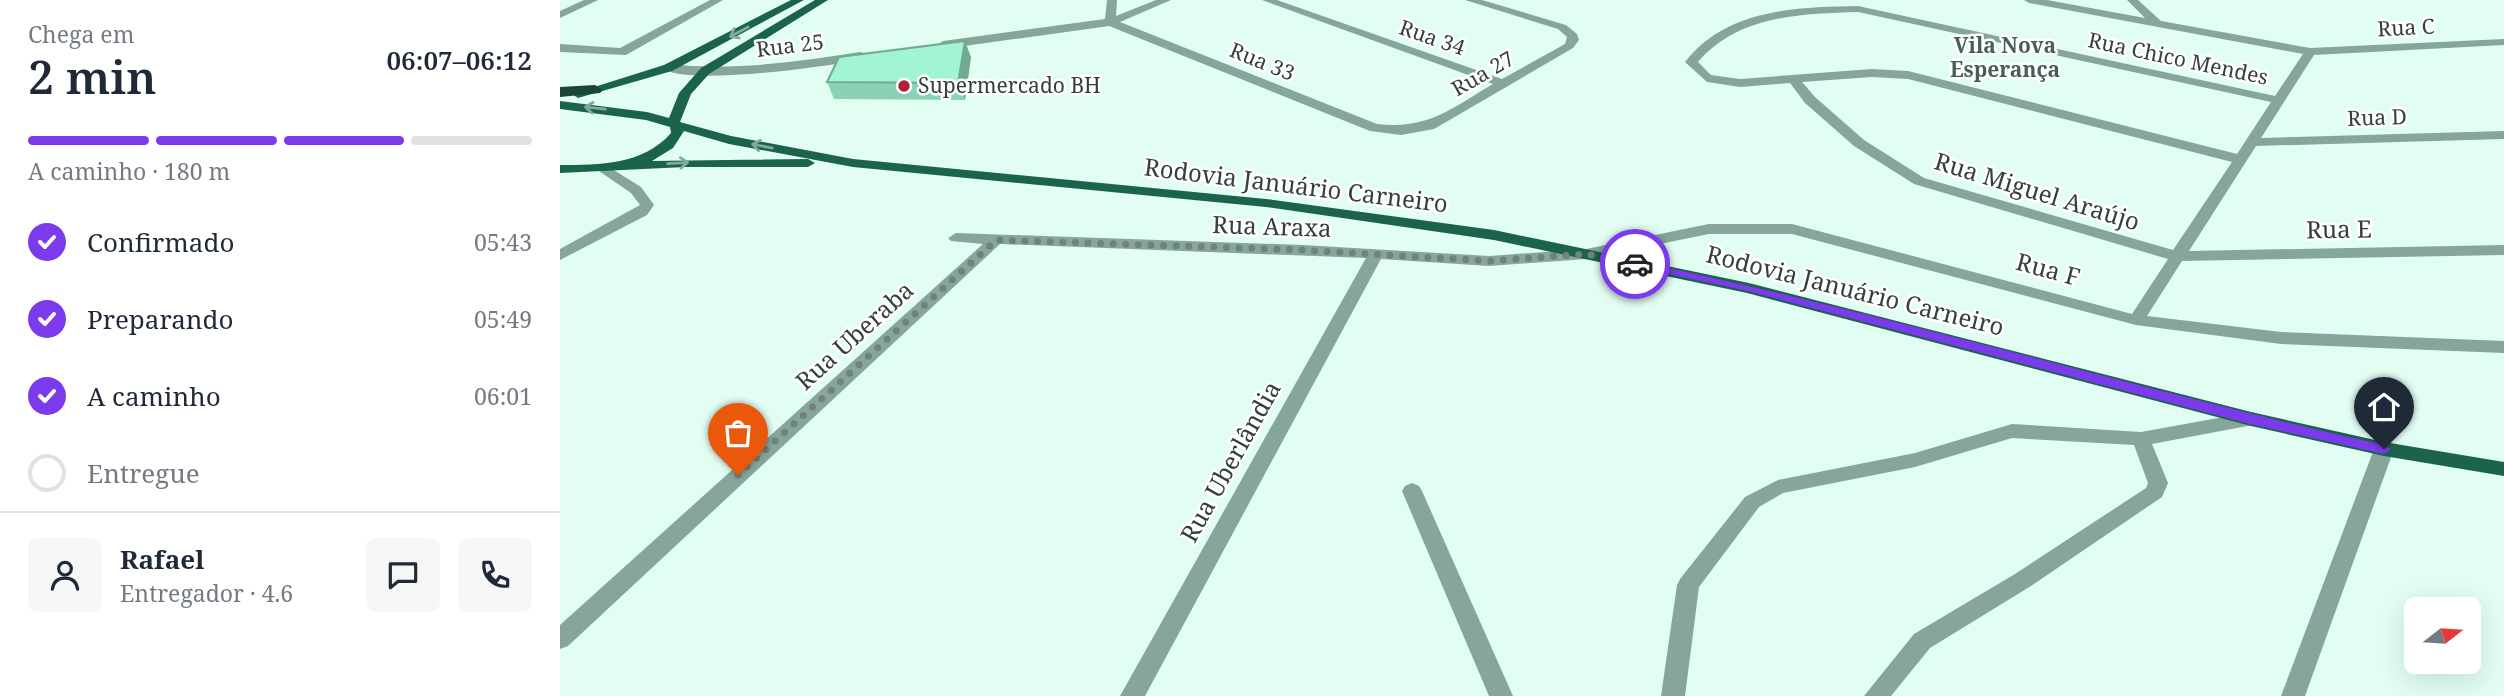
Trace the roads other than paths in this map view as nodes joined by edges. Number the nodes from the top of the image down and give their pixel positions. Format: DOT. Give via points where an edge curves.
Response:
graph roads {
  1 [pos="593,0"];
  2 [pos="718,0"];
  3 [pos="800,0"];
  4 [pos="823,0"];
  5 [pos="1112,0"];
  6 [pos="1166,0"];
  7 [pos="1267,0"];
  8 [pos="1470,0"];
  9 [pos="1871,0"];
  10 [pos="2029,0"];
  11 [pos="2132,0"];
  12 [pos="1858,9"];
  13 [pos="560,15"];
  14 [pos="1110,22"];
  15 [pos="2159,25"];
  16 [pos="2504,41"];
  17 [pos="936,46"];
  18 [pos="560,48"];
  19 [pos="2310,52"];
  20 [pos="869,55"];
  21 [pos="668,68"];
  22 [pos="705,71"];
  23 [pos="1794,80"];
  24 [pos="1505,84"];
  25 [pos="595,90"];
  26 [pos="560,92"];
  27 [pos="560,99"];
  28 [pos="2278,100"];
  29 [pos="560,105"];
  30 [pos="675,124"];
  31 [pos="1401,131"];
  32 [pos="2504,135"];
  33 [pos="2250,142"];
  34 [pos="2238,159"];
  35 [pos="853,163"];
  36 [pos="607,168"];
  37 [pos="560,169"];
  38 [pos="560,177"];
  39 [pos="956,238"];
  40 [pos="996,240"];
  41 [pos="2504,250"];
  42 [pos="1376,254"];
  43 [pos="1586,254"];
  44 [pos="560,255"];
  45 [pos="2176,256"];
  46 [pos="2136,320"];
  47 [pos="2504,347"];
  48 [pos="2250,419"];
  49 [pos="2141,439"];
  50 [pos="2384,449"];
  51 [pos="2504,468"];
  52 [pos="1412,491"];
  53 [pos="560,639"];
  54 [pos="1132,696"];
  55 [pos="1501,696"];
  56 [pos="1673,696"];
  57 [pos="1876,696"];
  58 [pos="2293,696"];
  1 -- 13 [label="street"];
  2 -- 18 [label="street" via="622,52"];
  3 -- 21 [label="main road, one-way"];
  4 -- 22 [label="main road"];
  5 -- 14 [label="street"];
  6 -- 14 [label="street"];
  7 -- 24 [label="street, Rua 34"];
  8 -- 24 [label="street, Rua 27" via="1562,27 1573,36 1569,46"];
  9 -- 12 [label="street"];
  10 -- 15 [label="street, Rua C"];
  11 -- 15 [label="street"];
  12 -- 23 [label="street, Rua Chico Mendes" via="1756,19 1721,34 1691,62 1707,78 1740,83"];
  12 -- 28 [label="street, Rua Chico Mendes"];
  14 -- 17 [label="street"];
  14 -- 31 [label="street, Rua 33" via="1375,128"];
  15 -- 19 [label="street, Rua C"];
  16 -- 19 [label="street, Rua C"];
  19 -- 28 [label="street"];
  20 -- 22 [label="street, Rua 25" via="761,70"];
  21 -- 22 [label="street, Rua 25"];
  21 -- 25 [label="main road"];
  22 -- 30 [label="main road" via="685,93"];
  23 -- 34 [label="street, Rua Chico Mendes" via="1872,73 1908,75"];
  23 -- 45 [label="street, Rua Miguel Araújo" via="1859,143 1919,181"];
  24 -- 31 [label="street, Rua 27" via="1429,126"];
  25 -- 26 [label="highway"];
  25 -- 27 [label="main road"];
  28 -- 33 [label="street"];
  30 -- 29 [label="main road, Rodovia Januário Carneiro, one-way" via="612,110"];
  35 -- 30 [label="main road, Rodovia Januário Carneiro, one-way" via="729,140"];
  30 -- 36 [label="main road, Rodovia Januário Carneiro" via="678,134 671,144 652,155"];
  32 -- 33 [label="street, Rua D"];
  33 -- 34 [label="street"];
  34 -- 45 [label="street"];
  36 -- 35 [label="main road, Rodovia Januário Carneiro, one-way"];
  35 -- 43 [label="main road, Rodovia Januário Carneiro" via="1266,203 1493,235"];
  36 -- 37 [label="main road, Rodovia Januário Carneiro"];
  36 -- 38 [label="main road"];
  36 -- 44 [label="street" via="636,190 647,205 642,212"];
  39 -- 40 [label="street, Rua Araxa"];
  40 -- 42 [label="street, Rua Araxa"];
  40 -- 53 [label="street, Rua Uberaba"];
  41 -- 45 [label="street, Rua E"];
  42 -- 43 [label="street, Rua Araxa" via="1489,261"];
  42 -- 54 [label="street, Rua Uberlândia"];
  43 -- 46 [label="street, Rua F" via="1709,229 1792,229"];
  43 -- 48 [label="main road, Rodovia Januário Carneiro" via="1749,288"];
  45 -- 46 [label="street"];
  46 -- 47 [label="street, Rua F" via="2281,338"];
  48 -- 49 [label="street"];
  48 -- 50 [label="main road, Rodovia Januário Carneiro"];
  49 -- 56 [label="street" via="2012,431 1915,460 1778,487 1752,502 1688,585"];
  49 -- 57 [label="street" via="2158,483 2155,492 1922,641"];
  50 -- 51 [label="main road, Rodovia Januário Carneiro"];
  50 -- 58 [label="street"];
  52 -- 55 [label="street"];
}
